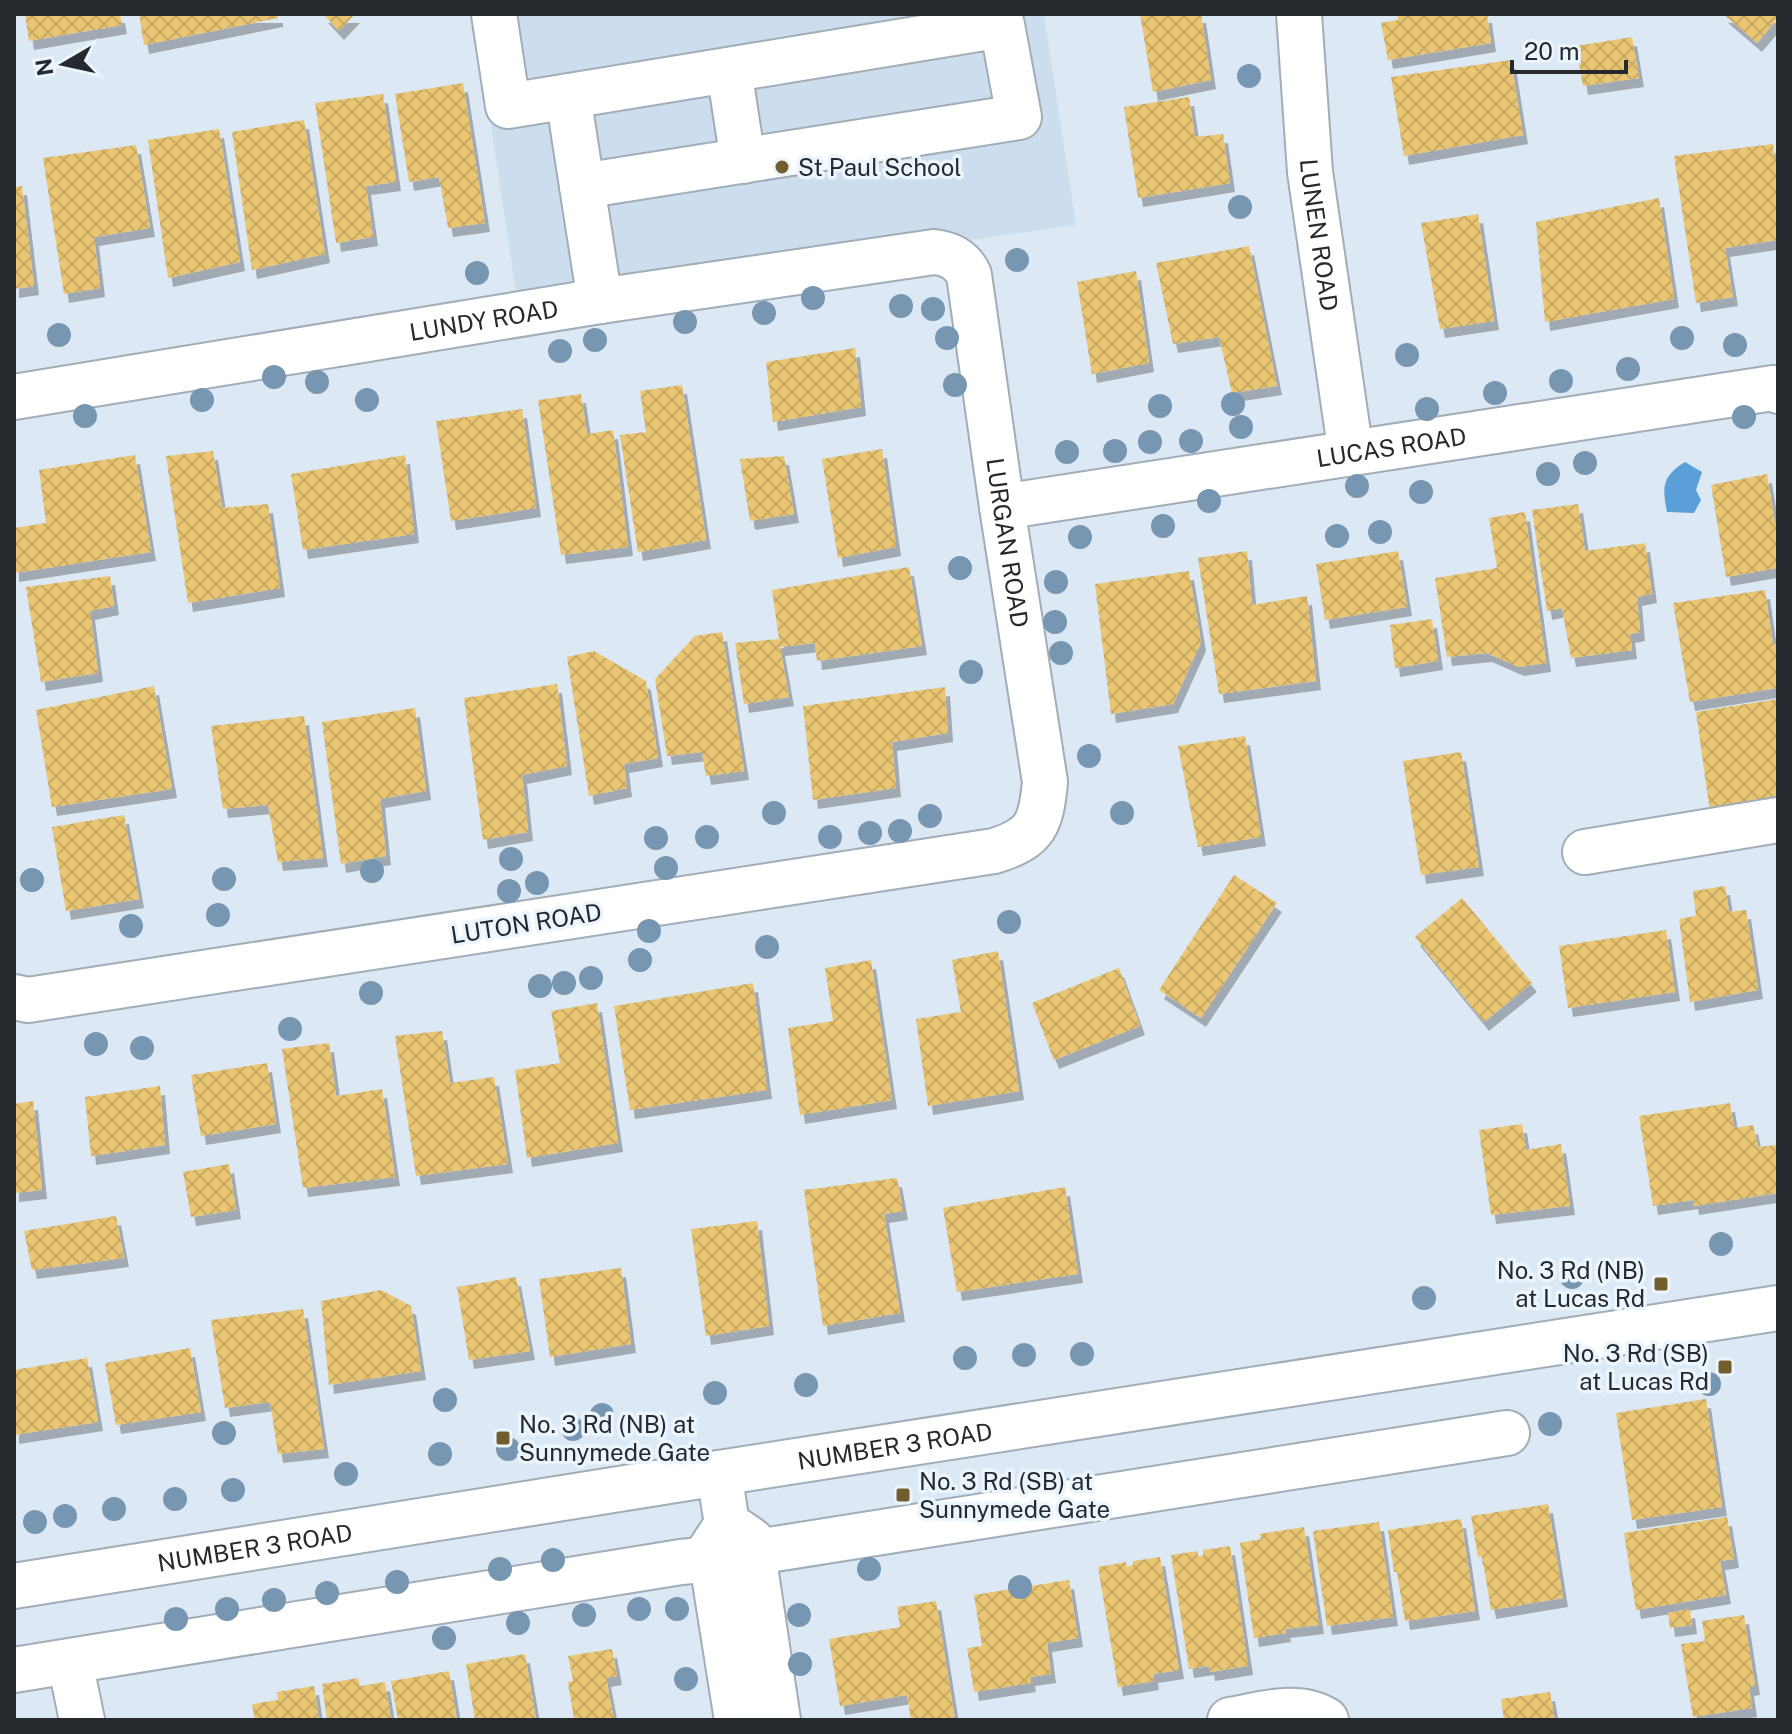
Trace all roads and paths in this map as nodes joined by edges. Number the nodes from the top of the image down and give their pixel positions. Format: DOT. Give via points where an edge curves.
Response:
graph roads {
  1 [pos="494,14"];
  2 [pos="1299,14"];
  3 [pos="729,70"];
  4 [pos="568,96"];
  5 [pos="743,161"];
  6 [pos="582,186"];
  7 [pos="954,258"];
  8 [pos="600,301"];
  9 [pos="1778,391"];
  10 [pos="14,397"];
  11 [pos="1351,454"];
  12 [pos="1002,507"];
  13 [pos="1778,820"];
  14 [pos="1032,830"];
  15 [pos="1585,852"];
  16 [pos="14,997"];
  17 [pos="1778,1308"];
  18 [pos="1507,1433"];
  19 [pos="719,1473"];
  20 [pos="730,1545"];
  21 [pos="14,1586"];
  22 [pos="70,1662"];
  23 [pos="14,1670"];
  24 [pos="82,1720"];
  25 [pos="737,1720"];
  26 [pos="778,1720"];
  27 [pos="1230,1720"];
  28 [pos="1326,1720"];
  1 -- 4 [label="street" via="508,106"];
  2 -- 11 [label="street, LUNEN ROAD" via="1310,172"];
  3 -- 4 [label="street"];
  3 -- 5 [label="street"];
  3 -- 5 [label="street" via="1002,25 1019,117"];
  4 -- 6 [label="street"];
  5 -- 6 [label="street"];
  6 -- 8 [label="street"];
  7 -- 8 [label="street, LUNDY ROAD" via="934,252"];
  7 -- 12 [label="street, LURGAN ROAD" via="969,275"];
  8 -- 10 [label="street, LUNDY ROAD"];
  9 -- 11 [label="street, LUCAS ROAD"];
  11 -- 12 [label="street, LUCAS ROAD"];
  12 -- 14 [label="street, LURGAN ROAD" via="1045,782 1043,811"];
  13 -- 15 [label="street"];
  14 -- 16 [label="street, LUTON ROAD" via="1015,844 994,851 28,1000"];
  17 -- 19 [label="street, NUMBER 3 ROAD"];
  18 -- 20 [label="street"];
  19 -- 20 [label="street"];
  19 -- 21 [label="street, NUMBER 3 ROAD"];
  20 -- 22 [label="street" via="681,1562"];
  20 -- 25 [label="street"];
  20 -- 26 [label="street"];
  22 -- 23 [label="street"];
  22 -- 24 [label="street"];
  27 -- 28 [label="street" via="1307,1711"];
}
